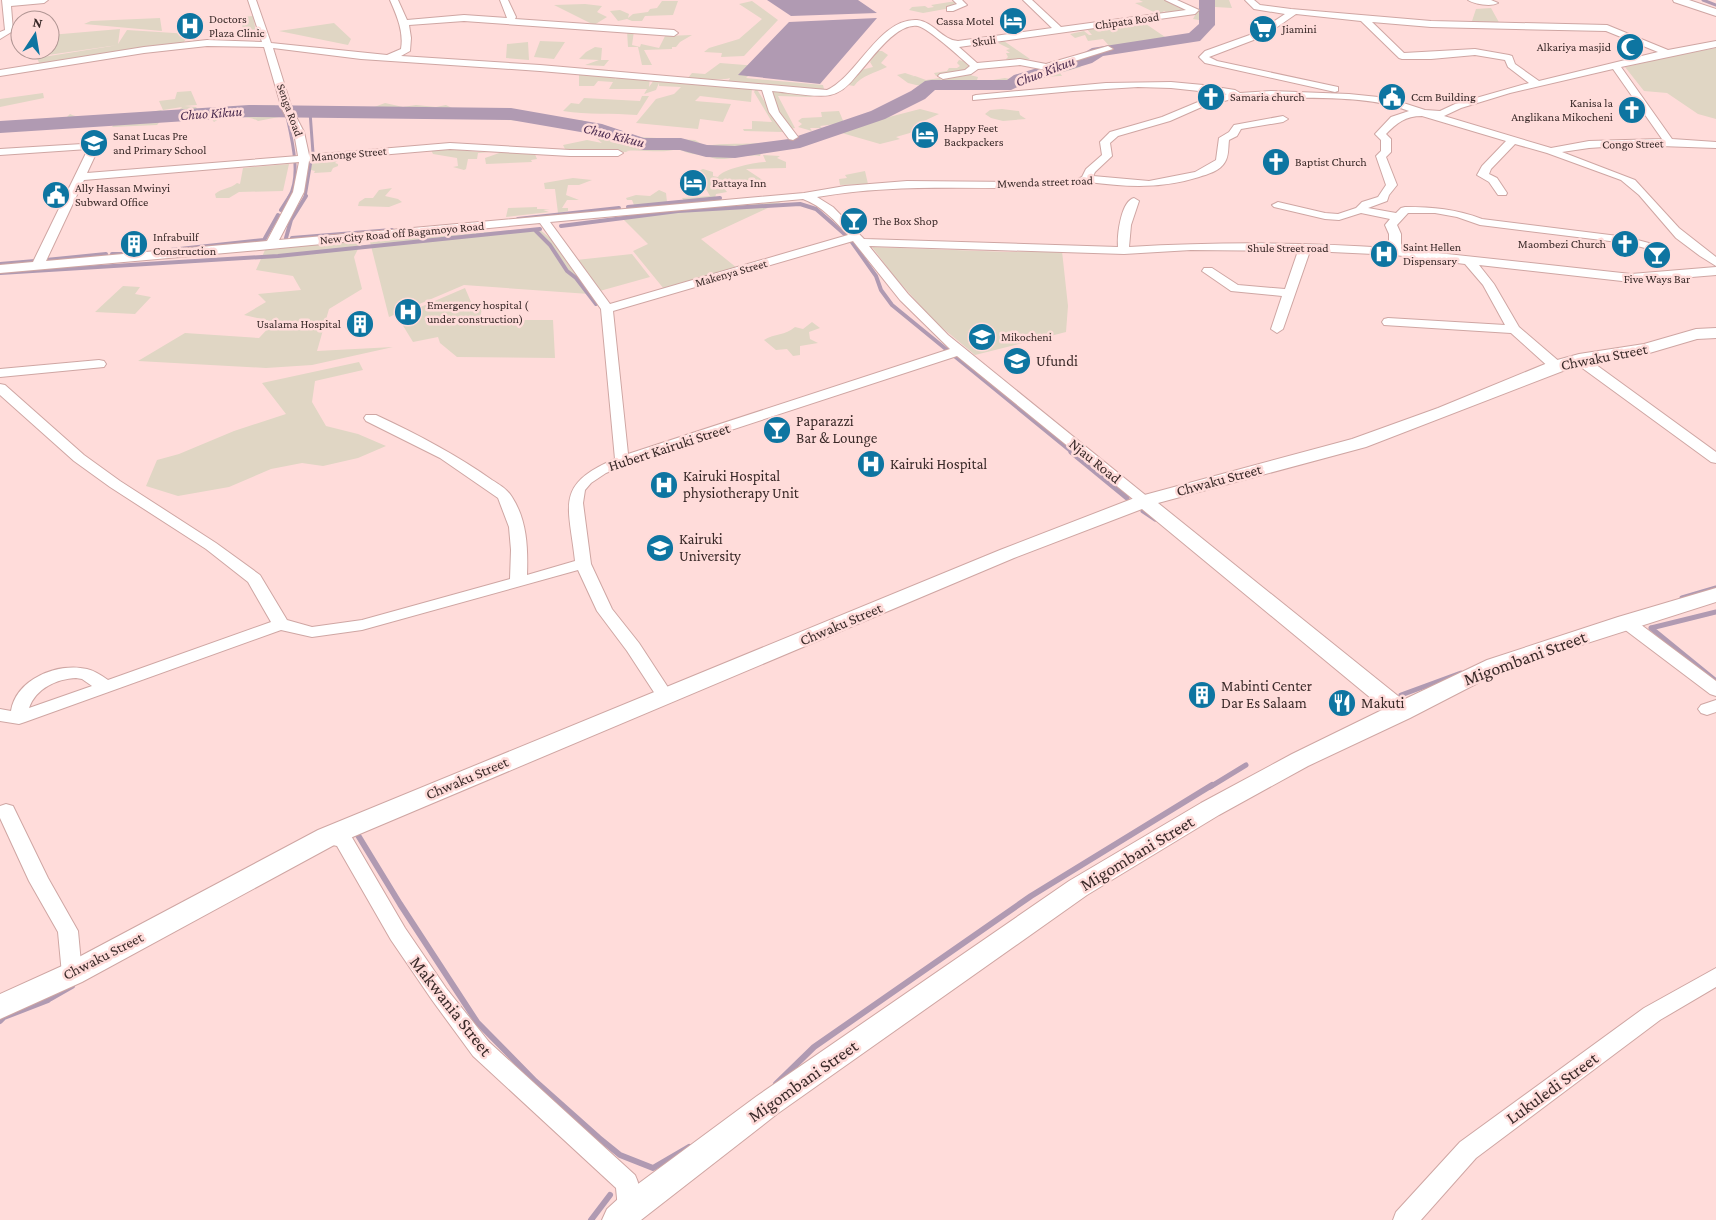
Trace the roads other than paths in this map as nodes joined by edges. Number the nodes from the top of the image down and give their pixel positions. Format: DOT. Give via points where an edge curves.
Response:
graph roads {
  1 [pos="44,0"];
  2 [pos="252,0"];
  3 [pos="394,0"];
  4 [pos="504,0"];
  5 [pos="957,0"];
  6 [pos="1027,0"];
  7 [pos="1169,0"];
  8 [pos="1249,0"];
  9 [pos="1463,0"];
  10 [pos="1472,0"];
  11 [pos="1685,1"];
  12 [pos="6,2"];
  13 [pos="1494,3"];
  14 [pos="950,9"];
  15 [pos="1292,12"];
  16 [pos="1716,13"];
  17 [pos="1364,19"];
  18 [pos="510,20"];
  19 [pos="405,23"];
  20 [pos="1058,30"];
  21 [pos="674,33"];
  22 [pos="0,36"];
  23 [pos="951,44"];
  24 [pos="1716,44"];
  25 [pos="269,45"];
  26 [pos="1108,49"];
  27 [pos="1667,53"];
  28 [pos="390,57"];
  29 [pos="975,66"];
  30 [pos="1616,66"];
  31 [pos="0,73"];
  32 [pos="943,76"];
  33 [pos="1536,84"];
  34 [pos="766,88"];
  35 [pos="1246,96"];
  36 [pos="1349,97"];
  37 [pos="976,98"];
  38 [pos="289,111"];
  39 [pos="1425,114"];
  40 [pos="1283,119"];
  41 [pos="793,136"];
  42 [pos="1514,139"];
  43 [pos="1670,144"];
  44 [pos="1716,145"];
  45 [pos="1551,151"];
  46 [pos="0,152"];
  47 [pos="618,153"];
  48 [pos="304,158"];
  49 [pos="80,177"];
  50 [pos="1087,179"];
  51 [pos="1502,193"];
  52 [pos="804,196"];
  53 [pos="1134,201"];
  54 [pos="1278,205"];
  55 [pos="1360,210"];
  56 [pos="1397,217"];
  57 [pos="543,220"];
  58 [pos="857,239"];
  59 [pos="270,246"];
  60 [pos="1305,249"];
  61 [pos="1660,249"];
  62 [pos="1124,251"];
  63 [pos="1395,252"];
  64 [pos="1467,260"];
  65 [pos="1716,262"];
  66 [pos="38,265"];
  67 [pos="0,269"];
  68 [pos="1208,271"];
  69 [pos="1716,271"];
  70 [pos="1289,293"];
  71 [pos="607,309"];
  72 [pos="1388,322"];
  73 [pos="1277,329"];
  74 [pos="1514,329"];
  75 [pos="1716,332"];
  76 [pos="958,351"];
  77 [pos="1579,359"];
  78 [pos="99,364"];
  79 [pos="1556,366"];
  80 [pos="0,373"];
  81 [pos="0,388"];
  82 [pos="371,418"];
  83 [pos="1716,458"];
  84 [pos="622,461"];
  85 [pos="1144,501"];
  86 [pos="583,564"];
  87 [pos="518,582"];
  88 [pos="1716,595"];
  89 [pos="1626,622"];
  90 [pos="280,624"];
  91 [pos="105,686"];
  92 [pos="1716,690"];
  93 [pos="665,696"];
  94 [pos="1402,712"];
  95 [pos="0,715"];
  96 [pos="19,718"];
  97 [pos="6,811"];
  98 [pos="327,837"];
  99 [pos="72,974"];
  100 [pos="1712,983"];
  101 [pos="0,1007"];
  102 [pos="624,1214"];
  103 [pos="1405,1220"];
  1 -- 12 [label="street"];
  2 -- 25 [label="street, Senga Road"];
  3 -- 19 [label="street"];
  4 -- 18 [label="street" via="511,13"];
  5 -- 14 [label="street" via="963,5"];
  6 -- 20 [label="street"];
  7 -- 20 [label="street, Chipata Road" via="1195,11"];
  8 -- 15 [label="street" via="1257,7"];
  9 -- 10 [label="street"];
  10 -- 13 [label="street"];
  11 -- 16 [label="main road"];
  12 -- 22 [label="street" via="9,31"];
  15 -- 17 [label="street"];
  15 -- 36 [label="street" via="1261,34 1208,53 1204,59 1335,89"];
  17 -- 27 [label="street" via="1468,26 1607,28"];
  17 -- 33 [label="street" via="1402,56 1475,52 1509,58 1511,64"];
  18 -- 19 [label="street" via="450,18"];
  18 -- 21 [label="street"];
  19 -- 28 [label="street" via="405,51"];
  20 -- 23 [label="street, Skuli"];
  23 -- 29 [label="street"];
  23 -- 34 [label="street, Skuli" via="927,26 916,22 903,25 894,30 834,92"];
  24 -- 27 [label="street"];
  25 -- 28 [label="street"];
  25 -- 31 [label="street" via="196,44"];
  25 -- 38 [label="street, Senga Road"];
  26 -- 29 [label="street" via="1046,67 1020,62"];
  27 -- 30 [label="street"];
  28 -- 34 [label="street"];
  29 -- 32 [label="street" via="968,72"];
  30 -- 33 [label="street"];
  30 -- 43 [label="street"];
  33 -- 39 [label="street" via="1458,106 1442,114"];
  34 -- 41 [label="street" via="774,112"];
  35 -- 36 [label="street"];
  35 -- 37 [label="street" via="1215,89 1149,85 1094,86"];
  35 -- 50 [label="street" via="1209,102 1114,134 1105,142 1107,156 1090,171"];
  36 -- 39 [label="street" via="1388,102"];
  38 -- 48 [label="street, Senga Road" via="299,132"];
  39 -- 42 [label="street"];
  39 -- 55 [label="street" via="1414,113 1394,119 1380,134 1386,139 1386,152 1381,156 1392,185 1383,199 1366,204"];
  40 -- 50 [label="street, Mwenda street road" via="1238,127 1224,138 1221,162 1201,174 1150,184"];
  42 -- 45 [label="street"];
  42 -- 51 [label="street" via="1482,175 1493,180"];
  43 -- 44 [label="street, Congo Street"];
  43 -- 45 [label="street, Congo Street" via="1604,144"];
  45 -- 65 [label="street" via="1632,182 1671,226"];
  46 -- 49 [label="street" via="95,145"];
  47 -- 48 [label="street, Manonge Street" via="450,146"];
  48 -- 49 [label="street, Manonge Street"];
  48 -- 59 [label="street, Senga Road" via="297,201"];
  49 -- 66 [label="street"];
  50 -- 52 [label="street, Mwenda street road" via="1022,185 907,184"];
  52 -- 57 [label="street, New City Road off Bagamoyo Road"];
  52 -- 58 [label="street, Njau Road" via="815,198 826,206"];
  53 -- 62 [label="street" via="1122,238"];
  54 -- 55 [label="street" via="1325,216 1345,216"];
  55 -- 56 [label="street"];
  56 -- 61 [label="street" via="1404,210 1441,210 1480,222 1626,240"];
  56 -- 63 [label="street" via="1391,225 1395,234"];
  57 -- 59 [label="street, New City Road off Bagamoyo Road"];
  57 -- 71 [label="street"];
  58 -- 62 [label="street, Shule Street road"];
  58 -- 71 [label="street, Makenya Street"];
  58 -- 76 [label="street, Njau Road" via="905,298"];
  59 -- 66 [label="street, New City Road off Bagamoyo Road"];
  60 -- 62 [label="street, Shule Street road" via="1191,247"];
  60 -- 63 [label="street, Shule Street road"];
  60 -- 70 [label="street"];
  63 -- 64 [label="street, Shule Street road"];
  64 -- 69 [label="street, Shule Street road" via="1631,278"];
  64 -- 74 [label="street" via="1488,284"];
  66 -- 67 [label="street, New City Road off Bagamoyo Road"];
  68 -- 70 [label="street" via="1235,288"];
  70 -- 73 [label="street"];
  71 -- 84 [label="street"];
  72 -- 74 [label="street"];
  74 -- 79 [label="street"];
  75 -- 77 [label="main road, Chwaku Street" via="1696,334 1646,349"];
  76 -- 84 [label="street, Hubert Kairuki Street"];
  76 -- 85 [label="street, Njau Road"];
  77 -- 79 [label="main road, Chwaku Street"];
  77 -- 83 [label="street"];
  78 -- 80 [label="street"];
  79 -- 85 [label="main road, Chwaku Street" via="1359,443"];
  81 -- 90 [label="street" via="86,463 211,546 254,579"];
  82 -- 87 [label="street" via="469,468 504,495 518,532"];
  84 -- 86 [label="street, Hubert Kairuki Street" via="601,470 578,490 576,503"];
  85 -- 93 [label="main road, Chwaku Street"];
  85 -- 94 [label="main road, Njau Road"];
  86 -- 87 [label="street"];
  86 -- 93 [label="street, Hubert Kairuki Street" via="605,611"];
  87 -- 90 [label="street" via="362,625 312,632"];
  88 -- 89 [label="main road, Migombani Street"];
  89 -- 92 [label="street"];
  89 -- 94 [label="main road, Migombani Street" via="1495,665"];
  90 -- 91 [label="street"];
  91 -- 96 [label="street"];
  91 -- 96 [label="street" via="86,674 66,673 50,678 37,683 21,704"];
  93 -- 98 [label="main road, Chwaku Street"];
  94 -- 102 [label="main road, Migombani Street" via="1210,809 1078,888 767,1106"];
  95 -- 96 [label="street"];
  97 -- 99 [label="street" via="39,881 68,930"];
  98 -- 99 [label="main road, Chwaku Street"];
  98 -- 102 [label="street, Makwania Street" via="344,839 398,934 482,1049 627,1183"];
  99 -- 101 [label="main road, Chwaku Street"];
  100 -- 103 [label="street, Lukuledi Street" via="1652,1014 1468,1150"];
}
